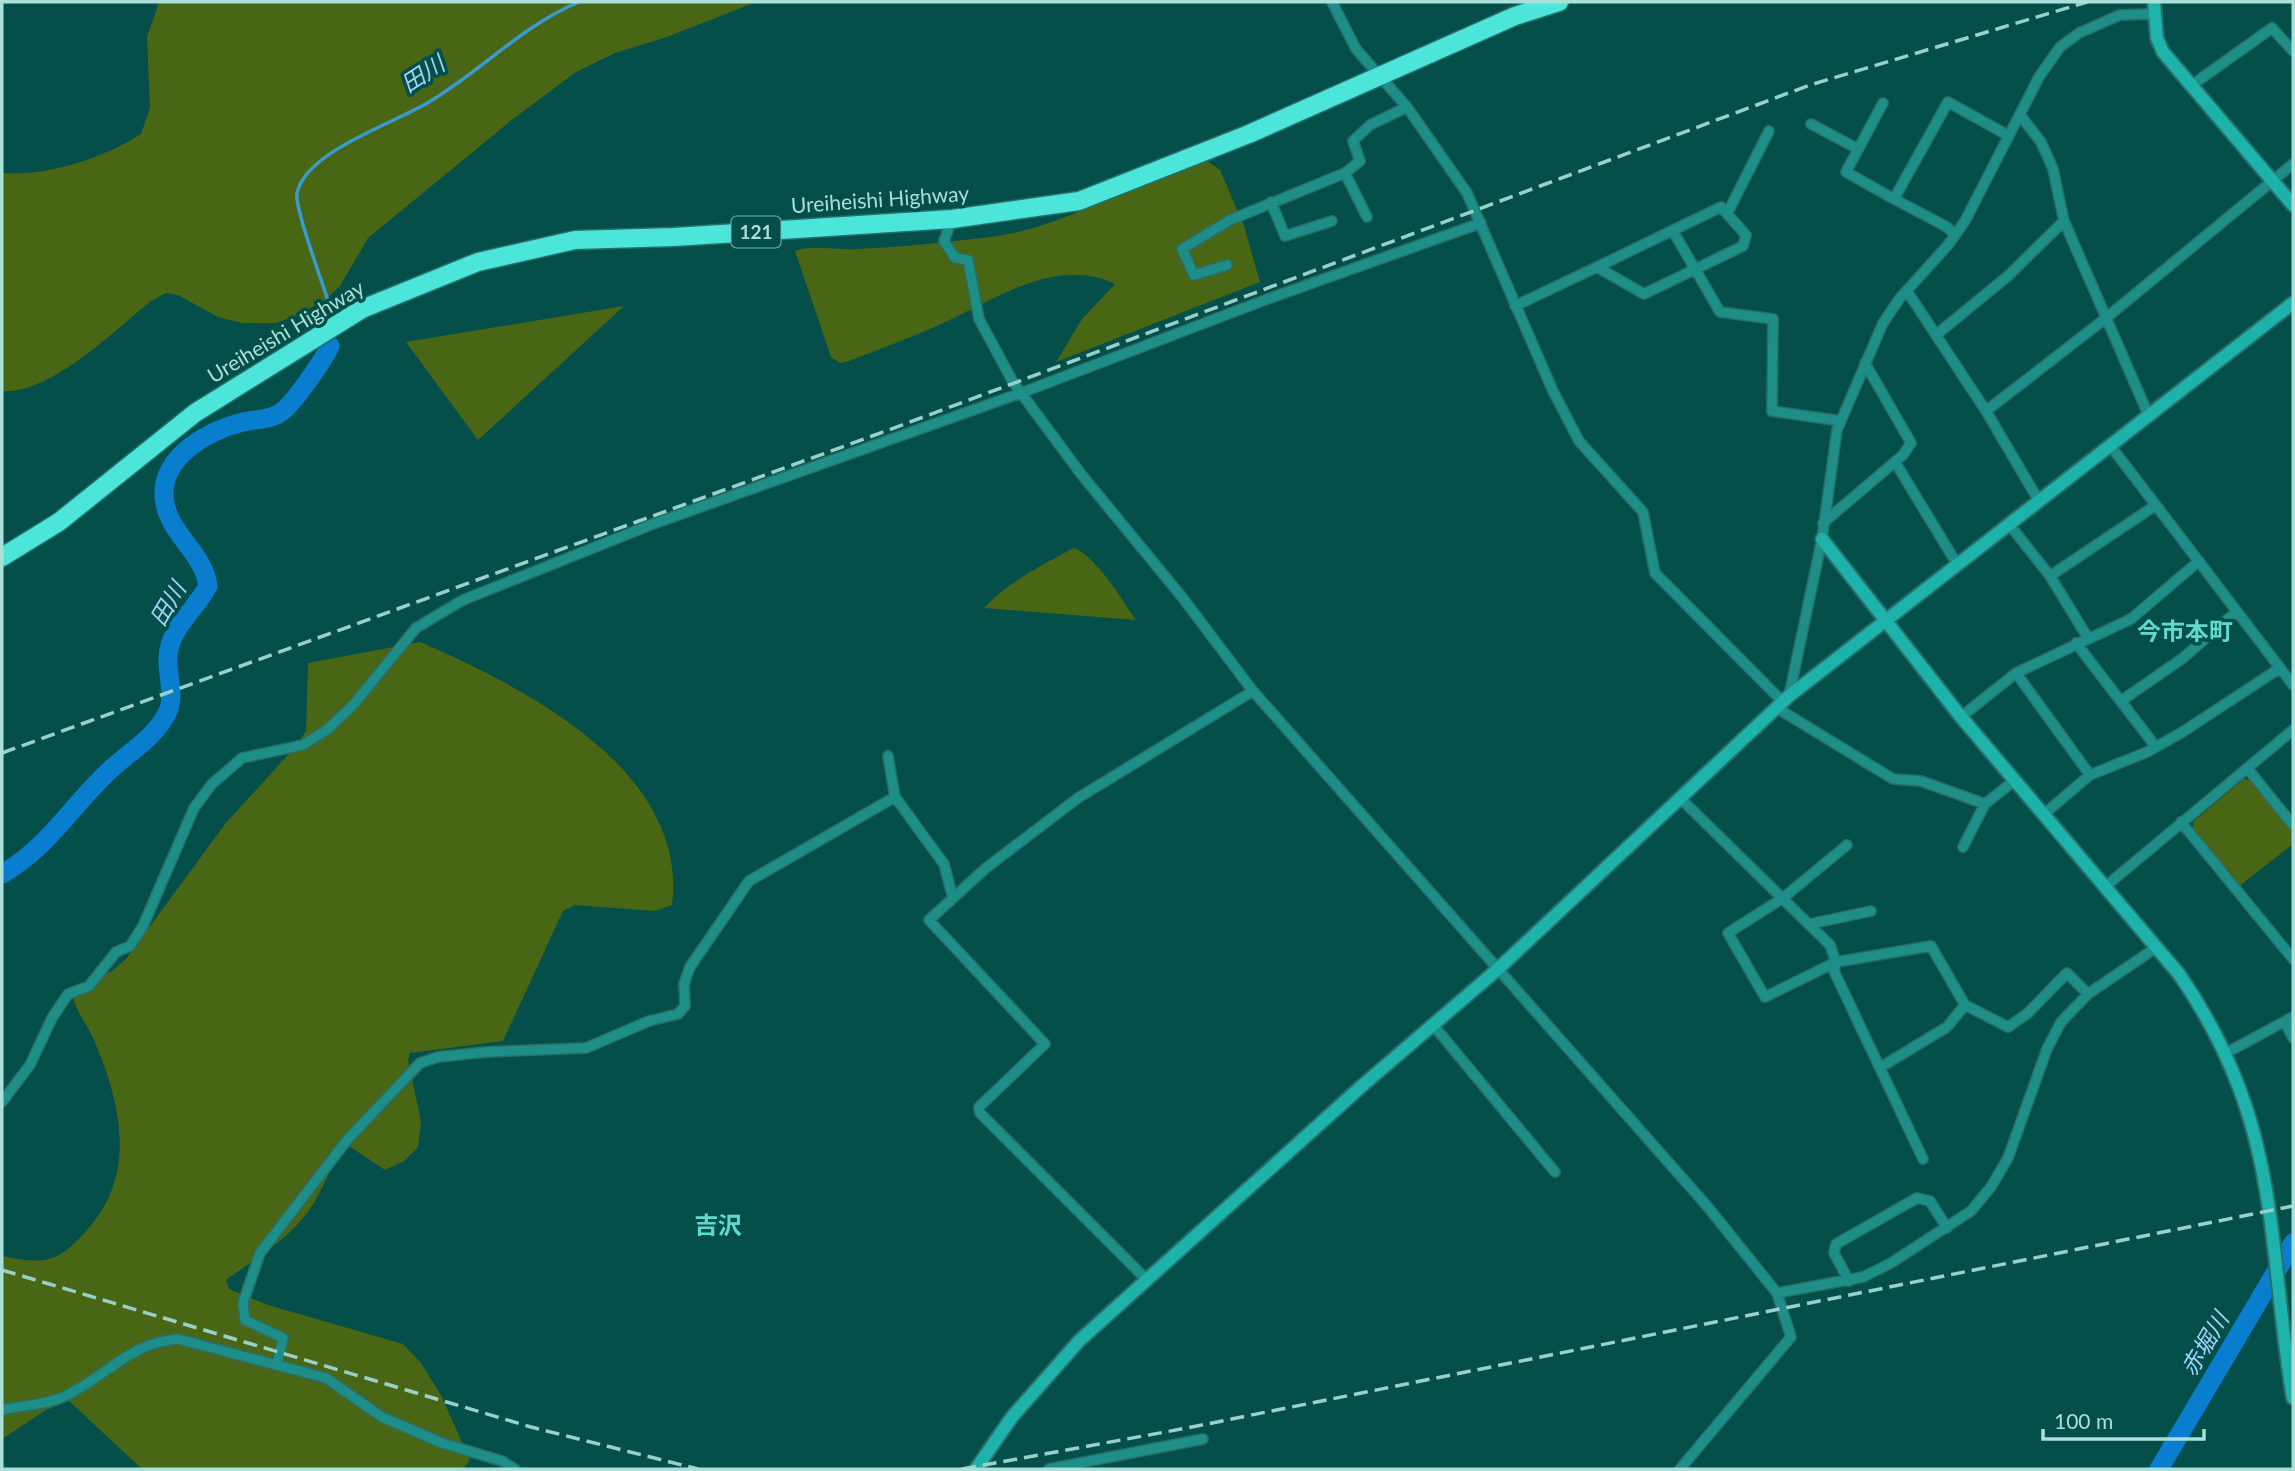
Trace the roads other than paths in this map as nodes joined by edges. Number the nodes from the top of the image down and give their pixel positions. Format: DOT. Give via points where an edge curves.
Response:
graph roads {
  1 [pos="1332,2"];
  2 [pos="1559,2"];
  3 [pos="2153,8"];
  4 [pos="2293,51"];
  5 [pos="1380,76"];
  6 [pos="2192,85"];
  7 [pos="1883,103"];
  8 [pos="1407,107"];
  9 [pos="2020,115"];
  10 [pos="1811,124"];
  11 [pos="1769,131"];
  12 [pos="2009,136"];
  13 [pos="1858,149"];
  14 [pos="2293,164"];
  15 [pos="1345,173"];
  16 [pos="2273,180"];
  17 [pos="1894,198"];
  18 [pos="1271,202"];
  19 [pos="2293,205"];
  20 [pos="1727,214"];
  21 [pos="1367,217"];
  22 [pos="952,219"];
  23 [pos="1332,221"];
  24 [pos="2064,221"];
  25 [pos="1481,223"];
  26 [pos="1673,231"];
  27 [pos="1955,235"];
  28 [pos="1227,265"];
  29 [pos="1597,267"];
  30 [pos="1697,270"];
  31 [pos="1907,291"];
  32 [pos="2293,303"];
  33 [pos="1515,306"];
  34 [pos="2106,318"];
  35 [pos="1936,335"];
  36 [pos="1865,363"];
  37 [pos="1021,393"];
  38 [pos="1986,411"];
  39 [pos="2148,414"];
  40 [pos="1841,421"];
  41 [pos="2110,444"];
  42 [pos="1895,462"];
  43 [pos="2039,501"];
  44 [pos="2156,505"];
  45 [pos="1823,523"];
  46 [pos="2009,524"];
  47 [pos="1822,539"];
  48 [pos="3,554"];
  49 [pos="2199,561"];
  50 [pos="1957,564"];
  51 [pos="2050,576"];
  52 [pos="2236,612"];
  53 [pos="1888,620"];
  54 [pos="2088,638"];
  55 [pos="2076,643"];
  56 [pos="2280,668"];
  57 [pos="2016,673"];
  58 [pos="2293,685"];
  59 [pos="1253,691"];
  60 [pos="2121,701"];
  61 [pos="1783,702"];
  62 [pos="1961,717"];
  63 [pos="2293,730"];
  64 [pos="2156,747"];
  65 [pos="888,757"];
  66 [pos="2247,768"];
  67 [pos="2090,775"];
  68 [pos="2015,780"];
  69 [pos="895,797"];
  70 [pos="1681,799"];
  71 [pos="1985,804"];
  72 [pos="2045,814"];
  73 [pos="2181,822"];
  74 [pos="2293,825"];
  75 [pos="1847,845"];
  76 [pos="1964,847"];
  77 [pos="2106,886"];
  78 [pos="953,898"];
  79 [pos="1783,898"];
  80 [pos="1871,911"];
  81 [pos="1810,924"];
  82 [pos="2157,947"];
  83 [pos="2293,959"];
  84 [pos="1836,962"];
  85 [pos="1498,969"];
  86 [pos="2088,994"];
  87 [pos="1965,1005"];
  88 [pos="2289,1021"];
  89 [pos="1434,1026"];
  90 [pos="2293,1038"];
  91 [pos="2224,1054"];
  92 [pos="1881,1067"];
  93 [pos="2,1102"];
  94 [pos="1923,1159"];
  95 [pos="1555,1172"];
  96 [pos="1947,1228"];
  97 [pos="1146,1279"];
  98 [pos="1849,1281"];
  99 [pos="1777,1293"];
  100 [pos="277,1364"];
  101 [pos="2293,1398"];
  102 [pos="2,1410"];
  103 [pos="1203,1439"];
  104 [pos="515,1469"];
  105 [pos="976,1469"];
  106 [pos="1049,1469"];
  107 [pos="1680,1469"];
  1 -- 5 [label="street" via="1356,49"];
  2 -- 5 [label="highway, Ureiheishi Highway / 121" via="1515,16"];
  3 -- 6 [label="street" via="2163,52"];
  3 -- 9 [label="street" via="2120,15 2060,47"];
  4 -- 6 [label="street" via="2272,28"];
  5 -- 8 [label="street"];
  5 -- 22 [label="highway, Ureiheishi Highway / 121" via="1079,201"];
  6 -- 16 [label="street"];
  7 -- 13 [label="street"];
  8 -- 15 [label="street" via="1370,125 1353,141 1360,161"];
  8 -- 25 [label="street" via="1467,193"];
  9 -- 12 [label="street"];
  9 -- 24 [label="street" via="2041,142 2053,169"];
  10 -- 13 [label="street"];
  11 -- 20 [label="street"];
  12 -- 17 [label="street" via="1948,102"];
  12 -- 27 [label="street"];
  13 -- 17 [label="street" via="1846,172"];
  14 -- 16 [label="street"];
  15 -- 18 [label="street"];
  15 -- 21 [label="street"];
  16 -- 19 [label="street"];
  16 -- 34 [label="street"];
  17 -- 27 [label="street"];
  18 -- 23 [label="street" via="1285,236"];
  18 -- 28 [label="street" via="1182,249 1194,275"];
  20 -- 26 [label="street" via="1721,207"];
  20 -- 30 [label="street" via="1746,235 1743,246"];
  22 -- 37 [label="street" via="944,241 955,258 968,260 979,320"];
  22 -- 48 [label="highway, Ureiheishi Highway / 121" via="575,240 478,262 362,309 195,413 59,522"];
  24 -- 34 [label="street"];
  24 -- 35 [label="street"];
  25 -- 33 [label="street"];
  25 -- 37 [label="street"];
  26 -- 29 [label="street"];
  26 -- 30 [label="street"];
  27 -- 31 [label="street"];
  29 -- 30 [label="street" via="1644,294"];
  29 -- 33 [label="street"];
  30 -- 40 [label="street" via="1720,312 1773,319 1772,411"];
  31 -- 35 [label="street"];
  31 -- 36 [label="street" via="1883,323"];
  32 -- 39 [label="street"];
  33 -- 61 [label="street" via="1579,441 1643,512 1654,573"];
  34 -- 38 [label="street"];
  34 -- 39 [label="street"];
  35 -- 38 [label="street"];
  36 -- 40 [label="street"];
  36 -- 42 [label="street" via="1911,443"];
  37 -- 59 [label="street"];
  37 -- 93 [label="street" via="520,575 463,600 416,628 328,729 303,745 242,758 212,784 194,808 130,946 116,952 89,986 68,994 30,1065"];
  38 -- 43 [label="street"];
  39 -- 41 [label="street"];
  40 -- 45 [label="street"];
  41 -- 43 [label="street"];
  41 -- 44 [label="street"];
  42 -- 45 [label="street"];
  42 -- 50 [label="street"];
  43 -- 46 [label="street"];
  44 -- 49 [label="street"];
  44 -- 51 [label="street"];
  45 -- 47 [label="street"];
  46 -- 50 [label="street"];
  46 -- 51 [label="street"];
  47 -- 53 [label="street"];
  47 -- 61 [label="street"];
  49 -- 52 [label="street"];
  49 -- 54 [label="street" via="2131,619"];
  50 -- 53 [label="street"];
  51 -- 54 [label="street"];
  52 -- 56 [label="street"];
  52 -- 60 [label="street" via="2183,658"];
  53 -- 61 [label="street"];
  53 -- 62 [label="street"];
  54 -- 55 [label="street"];
  55 -- 57 [label="street"];
  55 -- 60 [label="street"];
  56 -- 58 [label="street"];
  56 -- 64 [label="street"];
  57 -- 62 [label="street"];
  57 -- 67 [label="street"];
  59 -- 78 [label="street" via="1078,798"];
  59 -- 85 [label="street"];
  60 -- 64 [label="street"];
  61 -- 70 [label="street"];
  61 -- 71 [label="street" via="1893,779 1921,780"];
  62 -- 68 [label="street"];
  63 -- 66 [label="street"];
  64 -- 67 [label="street"];
  65 -- 69 [label="street"];
  66 -- 73 [label="street"];
  66 -- 74 [label="street"];
  67 -- 72 [label="street"];
  68 -- 71 [label="street"];
  68 -- 72 [label="street"];
  69 -- 78 [label="street" via="944,864"];
  69 -- 100 [label="street" via="748,881 690,967 684,984 685,1006 678,1014 586,1048 438,1057 411,1071 347,1140 260,1253 243,1303 245,1320 283,1338"];
  70 -- 79 [label="street"];
  70 -- 85 [label="street"];
  71 -- 76 [label="street"];
  72 -- 77 [label="street"];
  73 -- 77 [label="street"];
  73 -- 83 [label="street"];
  75 -- 79 [label="street"];
  77 -- 82 [label="street"];
  78 -- 97 [label="street" via="929,920 1045,1044 979,1107 979,1113"];
  79 -- 81 [label="street"];
  79 -- 84 [label="street" via="1728,933 1765,997"];
  80 -- 81 [label="street"];
  81 -- 84 [label="street" via="1830,945"];
  82 -- 86 [label="street"];
  82 -- 91 [label="street" via="2192,993"];
  84 -- 87 [label="street" via="1931,946"];
  84 -- 92 [label="street" via="1834,971"];
  85 -- 89 [label="street"];
  85 -- 99 [label="street" via="1707,1206"];
  86 -- 87 [label="street" via="2067,973 2008,1027"];
  86 -- 96 [label="street" via="2056,1029 2001,1172 1982,1200"];
  87 -- 92 [label="street" via="1947,1027"];
  88 -- 90 [label="street"];
  88 -- 91 [label="street"];
  89 -- 95 [label="street"];
  89 -- 97 [label="street"];
  91 -- 101 [label="street" via="2260,1157"];
  92 -- 94 [label="street"];
  96 -- 98 [label="street" via="1879,1270"];
  96 -- 98 [label="street" via="1930,1201 1917,1198 1836,1244 1834,1253"];
  97 -- 105 [label="street" via="1054,1367"];
  98 -- 99 [label="street"];
  99 -- 107 [label="street" via="1791,1337"];
  100 -- 102 [label="street" via="178,1339 155,1341 132,1350 63,1397"];
  100 -- 104 [label="street" via="326,1378 382,1417"];
  103 -- 106 [label="street"];
}
